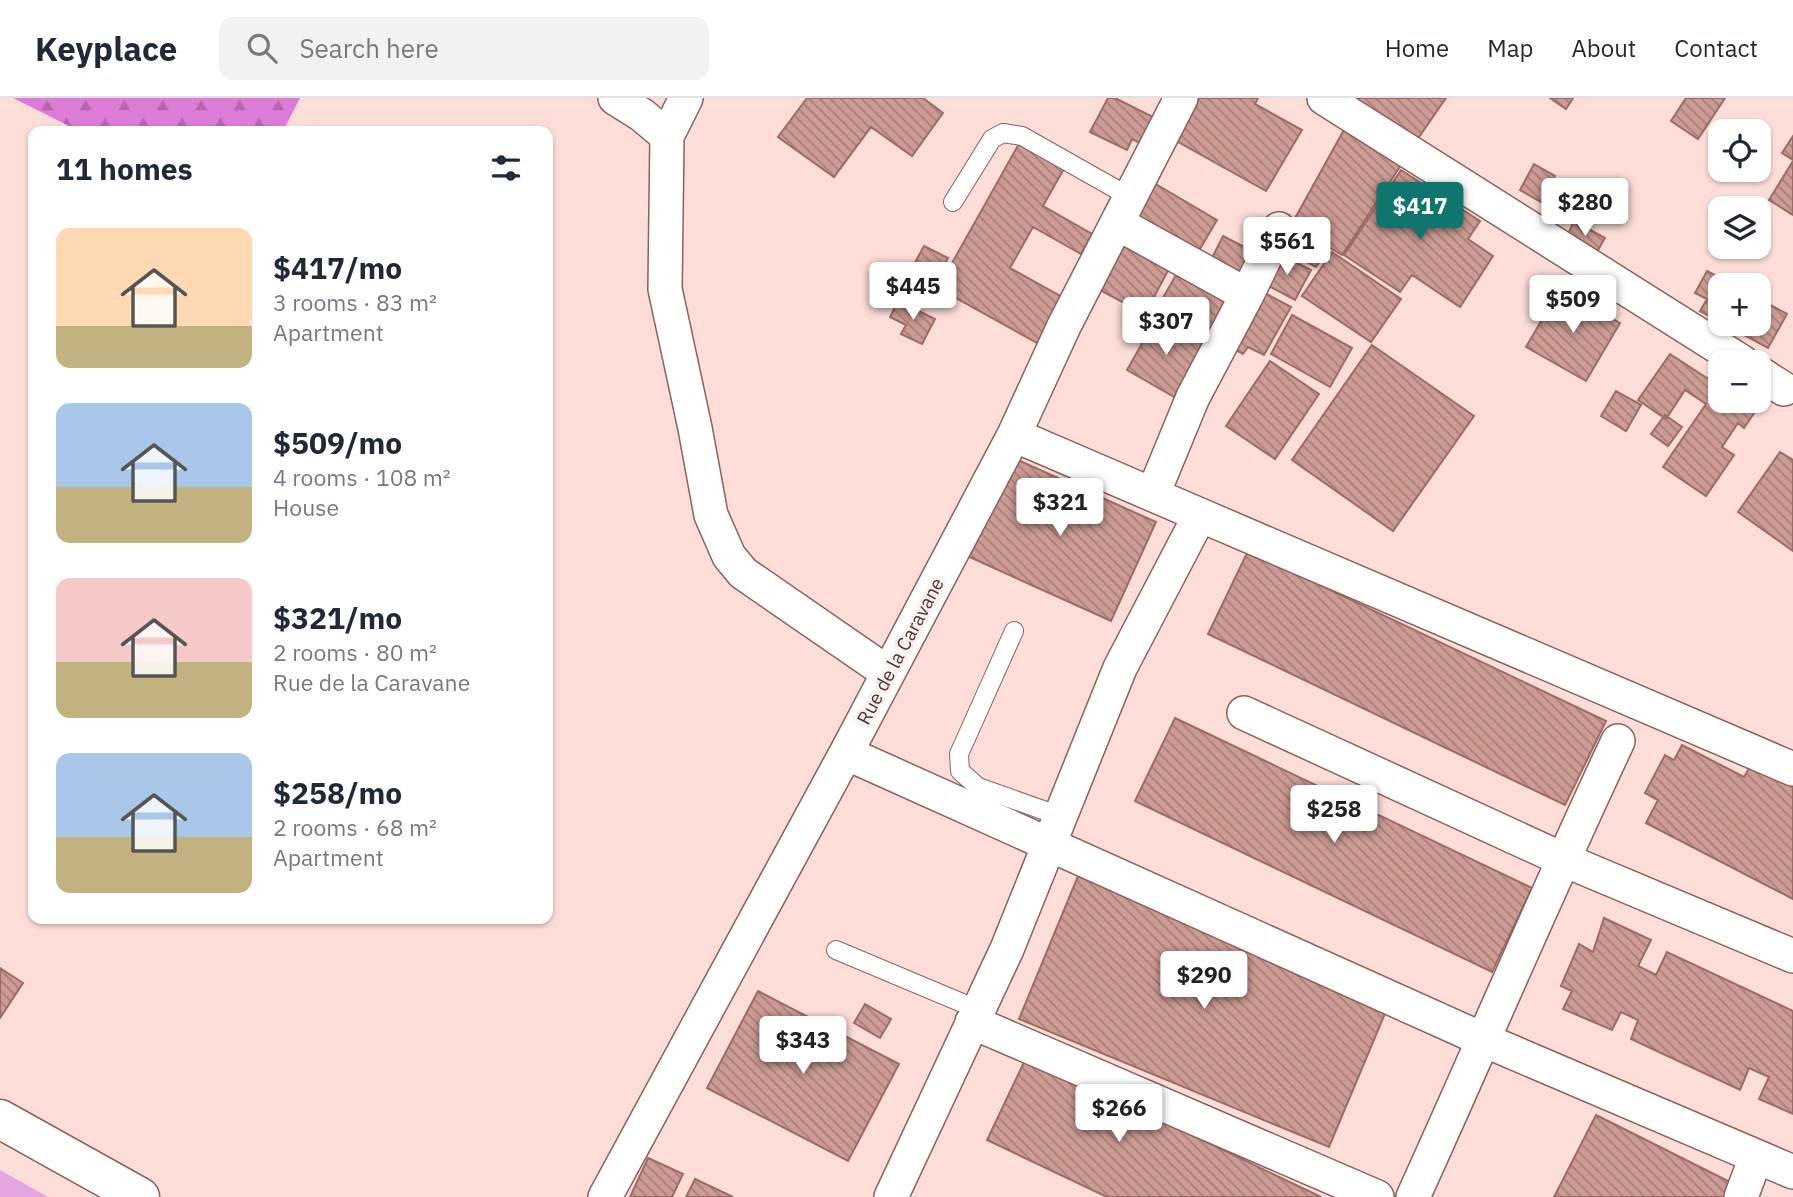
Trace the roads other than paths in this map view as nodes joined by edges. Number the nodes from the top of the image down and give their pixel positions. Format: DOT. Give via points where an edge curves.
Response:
graph roads {
  1 [pos="615,98"];
  2 [pos="686,98"];
  3 [pos="1181,98"];
  4 [pos="1324,98"];
  5 [pos="667,136"];
  6 [pos="953,202"];
  7 [pos="1123,210"];
  8 [pos="1279,229"];
  9 [pos="1247,295"];
  10 [pos="1723,350"];
  11 [pos="1014,435"];
  12 [pos="1153,494"];
  13 [pos="1200,515"];
  14 [pos="1014,631"];
  15 [pos="888,673"];
  16 [pos="1244,713"];
  17 [pos="1618,741"];
  18 [pos="846,753"];
  19 [pos="1793,769"];
  20 [pos="1054,830"];
  21 [pos="1562,859"];
  22 [pos="836,950"];
  23 [pos="1793,956"];
  24 [pos="976,1016"];
  25 [pos="1484,1040"];
  26 [pos="0,1119"];
  27 [pos="1756,1157"];
  28 [pos="1793,1172"];
  29 [pos="140,1197"];
  30 [pos="605,1197"];
  31 [pos="891,1197"];
  32 [pos="1377,1197"];
  33 [pos="1413,1197"];
  34 [pos="1741,1197"];
  1 -- 5 [label="street"];
  2 -- 5 [label="street"];
  3 -- 7 [label="street, Rue de la Caravane"];
  4 -- 10 [label="street"];
  5 -- 15 [label="street" via="664,289 711,515 729,556 743,573"];
  6 -- 7 [label="lane" via="992,139 1003,133 1022,136"];
  7 -- 9 [label="street"];
  7 -- 11 [label="street, Rue de la Caravane"];
  8 -- 9 [label="street"];
  9 -- 12 [label="street" via="1193,397"];
  11 -- 12 [label="street"];
  11 -- 15 [label="street, Rue de la Caravane"];
  12 -- 13 [label="street"];
  13 -- 19 [label="street"];
  13 -- 20 [label="street" via="1120,668"];
  14 -- 20 [label="lane" via="959,754 960,771 978,787"];
  15 -- 18 [label="street, Rue de la Caravane"];
  16 -- 21 [label="street"];
  17 -- 21 [label="street"];
  18 -- 20 [label="street"];
  18 -- 30 [label="street, Rue de la Caravane"];
  20 -- 24 [label="street"];
  20 -- 25 [label="street"];
  21 -- 23 [label="street"];
  21 -- 25 [label="street"];
  22 -- 24 [label="lane"];
  24 -- 31 [label="street"];
  24 -- 32 [label="street"];
  25 -- 27 [label="street"];
  25 -- 33 [label="street"];
  26 -- 29 [label="street"];
  27 -- 28 [label="street"];
  27 -- 34 [label="street"];
}
